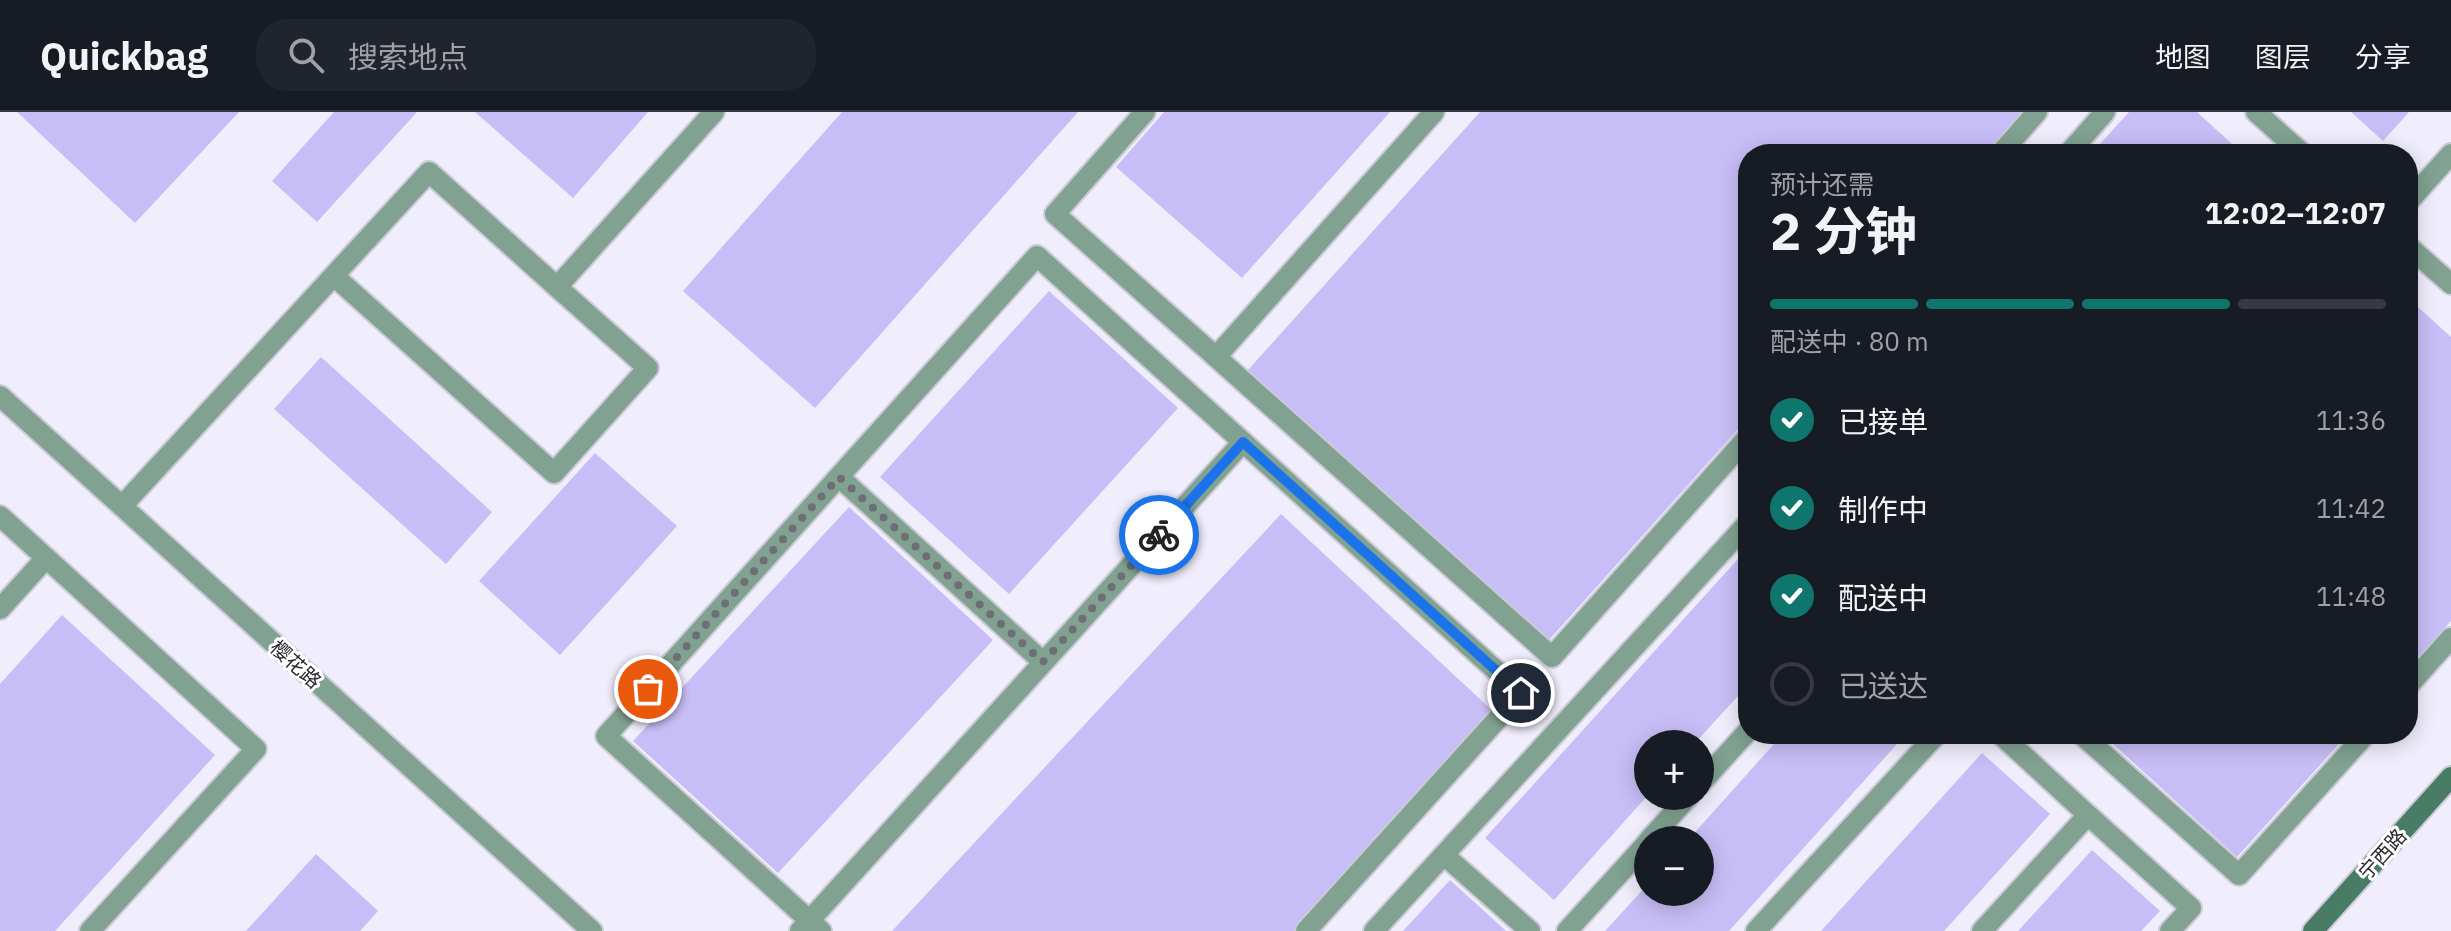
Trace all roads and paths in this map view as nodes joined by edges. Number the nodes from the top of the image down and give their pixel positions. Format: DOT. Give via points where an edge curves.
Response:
graph roads {
  1 [pos="714,112"];
  2 [pos="1145,112"];
  3 [pos="1434,112"];
  4 [pos="2037,112"];
  5 [pos="2105,112"];
  6 [pos="2256,112"];
  7 [pos="2009,144"];
  8 [pos="2077,144"];
  9 [pos="2292,144"];
  10 [pos="2451,154"];
  11 [pos="2418,191"];
  12 [pos="2418,255"];
  13 [pos="334,276"];
  14 [pos="2451,284"];
  15 [pos="557,287"];
  16 [pos="1216,357"];
  17 [pos="0,396"];
  18 [pos="1243,442"];
  19 [pos="1738,448"];
  20 [pos="839,477"];
  21 [pos="122,506"];
  22 [pos="0,516"];
  23 [pos="1738,534"];
  24 [pos="46,558"];
  25 [pos="0,609"];
  26 [pos="2451,638"];
  27 [pos="1043,662"];
  28 [pos="2418,675"];
  29 [pos="1738,742"];
  30 [pos="1928,744"];
  31 [pos="2011,744"];
  32 [pos="2092,744"];
  33 [pos="2357,744"];
  34 [pos="1714,769"];
  35 [pos="2451,777"];
  36 [pos="1677,810"];
  37 [pos="2088,815"];
  38 [pos="1662,826"];
  39 [pos="1444,855"];
  40 [pos="1634,857"];
  41 [pos="810,928"];
  42 [pos="90,931"];
  43 [pos="592,931"];
  44 [pos="1306,931"];
  45 [pos="1374,931"];
  46 [pos="1530,931"];
  47 [pos="1567,931"];
  48 [pos="1756,931"];
  49 [pos="1982,931"];
  50 [pos="2170,931"];
  51 [pos="2313,931"];
  1 -- 15 [label="street"];
  2 -- 16 [label="street" via="1055,214"];
  3 -- 16 [label="street"];
  4 -- 7 [label="street"];
  5 -- 8 [label="street"];
  6 -- 9 [label="street"];
  10 -- 11 [label="street"];
  12 -- 14 [label="street"];
  13 -- 15 [label="street" via="429,172"];
  13 -- 15 [label="street" via="554,473 648,368"];
  13 -- 21 [label="street"];
  16 -- 19 [label="street" via="1552,657"];
  17 -- 21 [label="street, 樱花路"];
  18 -- 20 [label="street" via="1037,256"];
  18 -- 27 [label="street"];
  18 -- 44 [label="street" via="1521,693"];
  20 -- 27 [label="street"];
  20 -- 41 [label="street" via="606,736"];
  21 -- 43 [label="street, 樱花路"];
  22 -- 24 [label="street"];
  23 -- 39 [label="street"];
  24 -- 25 [label="street"];
  24 -- 42 [label="street" via="256,749"];
  26 -- 28 [label="street"];
  27 -- 41 [label="street"];
  29 -- 34 [label="street"];
  30 -- 48 [label="street"];
  31 -- 37 [label="street"];
  32 -- 33 [label="street" via="2239,875"];
  35 -- 51 [label="main road, 宁西路"];
  36 -- 38 [label="street"];
  37 -- 49 [label="street"];
  37 -- 50 [label="street" via="2191,908"];
  39 -- 45 [label="street"];
  39 -- 46 [label="street"];
  40 -- 47 [label="street"];
}
